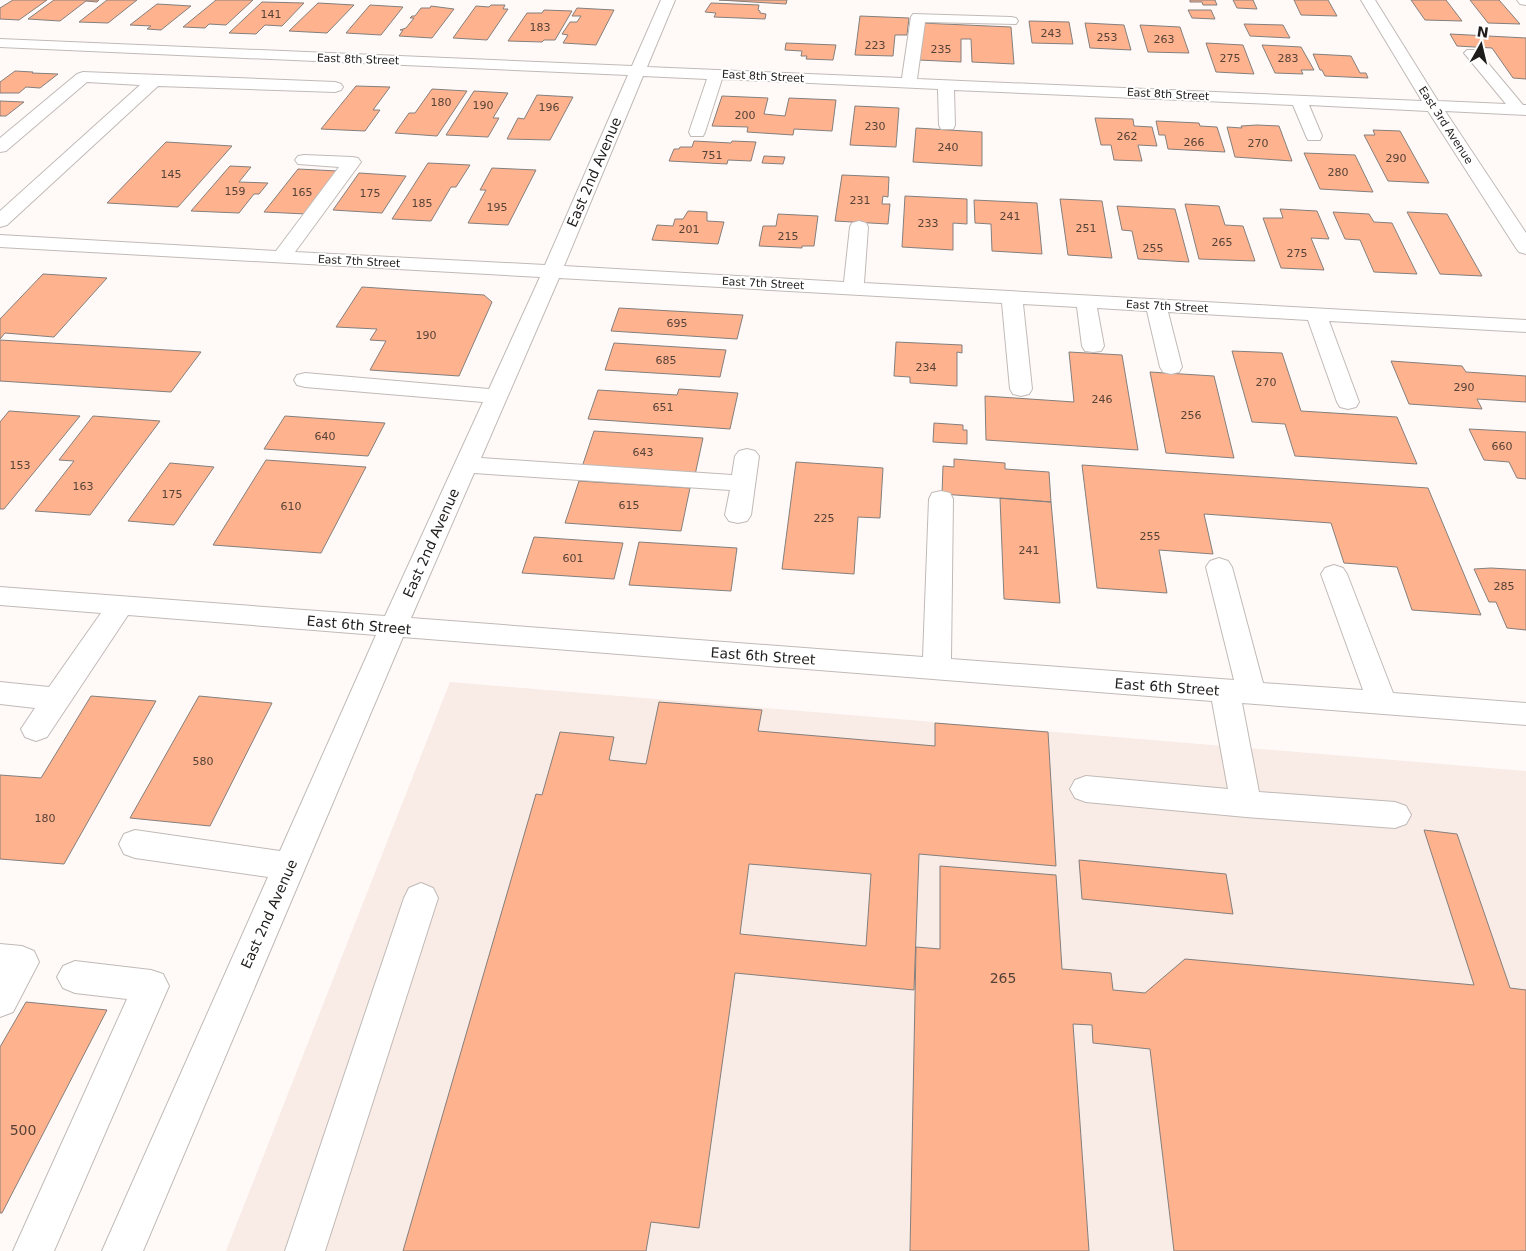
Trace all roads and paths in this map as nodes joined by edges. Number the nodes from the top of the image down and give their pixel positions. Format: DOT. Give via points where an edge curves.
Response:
graph roads {
  1 [pos="668,0"];
  2 [pos="1368,0"];
  3 [pos="1011,22"];
  4 [pos="0,44"];
  5 [pos="1472,53"];
  6 [pos="638,70"];
  7 [pos="716,74"];
  8 [pos="154,81"];
  9 [pos="909,83"];
  10 [pos="946,84"];
  11 [pos="335,87"];
  12 [pos="1299,100"];
  13 [pos="1433,106"];
  14 [pos="1523,110"];
  15 [pos="946,124"];
  16 [pos="697,132"];
  17 [pos="1314,136"];
  18 [pos="1,146"];
  19 [pos="304,160"];
  20 [pos="0,222"];
  21 [pos="859,227"];
  22 [pos="0,242"];
  23 [pos="1526,248"];
  24 [pos="281,257"];
  25 [pos="552,272"];
  26 [pos="854,288"];
  27 [pos="1012,297"];
  28 [pos="1086,301"];
  29 [pos="1156,305"];
  30 [pos="1316,314"];
  31 [pos="1526,326"];
  32 [pos="1093,346"];
  33 [pos="1171,367"];
  34 [pos="305,380"];
  35 [pos="1021,389"];
  36 [pos="496,396"];
  37 [pos="1348,402"];
  38 [pos="748,456"];
  39 [pos="466,465"];
  40 [pos="743,483"];
  41 [pos="942,499"];
  42 [pos="738,515"];
  43 [pos="1219,567"];
  44 [pos="1334,574"];
  45 [pos="0,596"];
  46 [pos="120,606"];
  47 [pos="393,628"];
  48 [pos="937,669"];
  49 [pos="1239,692"];
  50 [pos="0,693"];
  51 [pos="56,699"];
  52 [pos="1382,703"];
  53 [pos="1526,714"];
  54 [pos="36,729"];
  55 [pos="1086,789"];
  56 [pos="1246,804"];
  57 [pos="1395,815"];
  58 [pos="135,844"];
  59 [pos="289,866"];
  60 [pos="421,898"];
  61 [pos="0,960"];
  62 [pos="75,977"];
  63 [pos="0,1000"];
  64 [pos="33,1251"];
  65 [pos="122,1251"];
  66 [pos="305,1251"];
  1 -- 6 [label="street, East 2nd Avenue"];
  2 -- 13 [label="street, East 3rd Avenue"];
  3 -- 9 [label="street" via="918,17"];
  4 -- 6 [label="street, East 8th Street"];
  5 -- 14 [label="street"];
  6 -- 7 [label="street, East 8th Street"];
  6 -- 25 [label="street, East 2nd Avenue"];
  7 -- 9 [label="street, East 8th Street"];
  7 -- 16 [label="street"];
  8 -- 11 [label="street"];
  8 -- 18 [label="street" via="83,77"];
  8 -- 20 [label="street"];
  9 -- 10 [label="street, East 8th Street"];
  10 -- 12 [label="street, East 8th Street"];
  10 -- 15 [label="street"];
  12 -- 13 [label="street, East 8th Street"];
  12 -- 17 [label="street"];
  13 -- 14 [label="street, East 8th Street"];
  13 -- 23 [label="street, East 3rd Avenue"];
  19 -- 24 [label="street" via="352,162"];
  21 -- 26 [label="street"];
  22 -- 24 [label="street, East 7th Street"];
  24 -- 25 [label="street, East 7th Street"];
  25 -- 26 [label="street, East 7th Street"];
  25 -- 36 [label="street, East 2nd Avenue"];
  26 -- 27 [label="street, East 7th Street"];
  27 -- 28 [label="street, East 7th Street"];
  27 -- 35 [label="street"];
  28 -- 29 [label="street, East 7th Street"];
  28 -- 32 [label="street"];
  29 -- 30 [label="street, East 7th Street"];
  29 -- 33 [label="street"];
  30 -- 31 [label="street, East 7th Street"];
  30 -- 37 [label="street"];
  34 -- 36 [label="street"];
  36 -- 39 [label="street, East 2nd Avenue"];
  38 -- 40 [label="street"];
  39 -- 40 [label="street"];
  39 -- 47 [label="street, East 2nd Avenue"];
  40 -- 42 [label="street"];
  41 -- 48 [label="street"];
  43 -- 49 [label="street"];
  44 -- 52 [label="street"];
  45 -- 46 [label="street, East 6th Street"];
  46 -- 47 [label="street, East 6th Street"];
  46 -- 51 [label="street"];
  47 -- 48 [label="street, East 6th Street"];
  47 -- 59 [label="street, East 2nd Avenue"];
  48 -- 49 [label="street, East 6th Street"];
  49 -- 52 [label="street, East 6th Street"];
  49 -- 56 [label="street"];
  50 -- 51 [label="street"];
  51 -- 54 [label="street"];
  52 -- 53 [label="street, East 6th Street"];
  55 -- 56 [label="street"];
  56 -- 57 [label="street"];
  58 -- 59 [label="street"];
  59 -- 65 [label="street, East 2nd Avenue"];
  60 -- 66 [label="street"];
  61 -- 63 [label="street" via="22,962"];
  62 -- 64 [label="street" via="151,986"];
}
